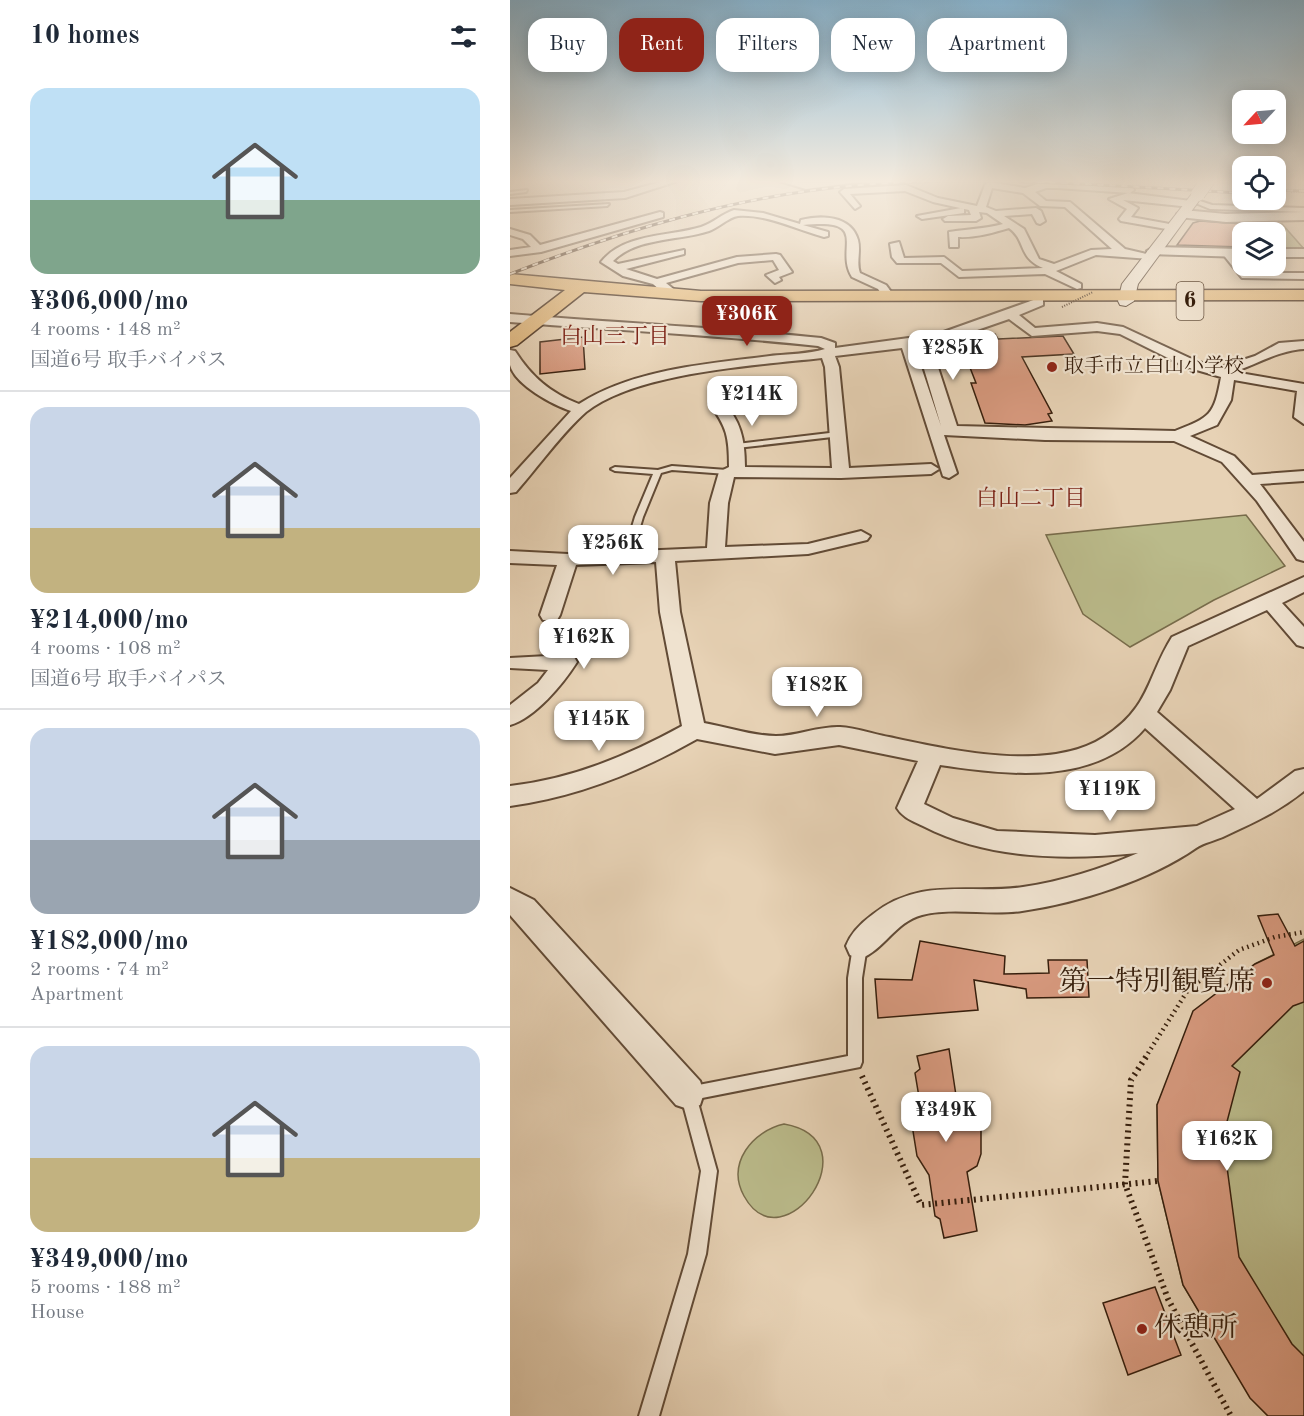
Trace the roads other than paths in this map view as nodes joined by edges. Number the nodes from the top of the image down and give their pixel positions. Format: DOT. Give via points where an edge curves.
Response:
graph roads {
  1 [pos="536,246"];
  2 [pos="550,246"];
  3 [pos="635,246"];
  4 [pos="853,246"];
  5 [pos="895,246"];
  6 [pos="1026,246"];
  7 [pos="1115,246"];
  8 [pos="1158,246"];
  9 [pos="761,247"];
  10 [pos="537,250"];
  11 [pos="680,252"];
  12 [pos="1122,252"];
  13 [pos="510,253"];
  14 [pos="1227,253"];
  15 [pos="1232,253"];
  16 [pos="1286,253"];
  17 [pos="1304,253"];
  18 [pos="1152,254"];
  19 [pos="745,259"];
  20 [pos="616,268"];
  21 [pos="1050,270"];
  22 [pos="1304,276"];
  23 [pos="775,280"];
  24 [pos="511,281"];
  25 [pos="1077,286"];
  26 [pos="663,288"];
  27 [pos="576,290"];
  28 [pos="1304,295"];
  29 [pos="889,297"];
  30 [pos="1125,298"];
  31 [pos="1304,301"];
  32 [pos="1039,302"];
  33 [pos="1011,314"];
  34 [pos="510,318"];
  35 [pos="537,320"];
  36 [pos="510,341"];
  37 [pos="923,341"];
  38 [pos="907,343"];
  39 [pos="1304,345"];
  40 [pos="833,351"];
  41 [pos="510,354"];
  42 [pos="1223,374"];
  43 [pos="1304,388"];
  44 [pos="716,403"];
  45 [pos="580,410"];
  46 [pos="1304,420"];
  47 [pos="934,430"];
  48 [pos="951,431"];
  49 [pos="837,435"];
  50 [pos="1177,436"];
  51 [pos="737,446"];
  52 [pos="931,469"];
  53 [pos="615,470"];
  54 [pos="658,472"];
  55 [pos="732,472"];
  56 [pos="841,473"];
  57 [pos="949,473"];
  58 [pos="1304,476"];
  59 [pos="1249,480"];
  60 [pos="510,488"];
  61 [pos="861,536"];
  62 [pos="716,552"];
  63 [pos="665,555"];
  64 [pos="1304,555"];
  65 [pos="627,556"];
  66 [pos="510,557"];
  67 [pos="568,560"];
  68 [pos="1304,583"];
  69 [pos="1270,602"];
  70 [pos="550,615"];
  71 [pos="1304,640"];
  72 [pos="517,663"];
  73 [pos="1143,713"];
  74 [pos="510,717"];
  75 [pos="694,730"];
  76 [pos="932,755"];
  77 [pos="1304,778"];
  78 [pos="510,796"];
  79 [pos="1254,811"];
  80 [pos="1200,836"];
  81 [pos="510,900"];
  82 [pos="860,946"];
  83 [pos="688,1094"];
  84 [pos="649,1416"];
  1 -- 10 [label="street"];
  2 -- 10 [label="street"];
  3 -- 20 [label="street" via="617,250 606,262"];
  4 -- 29 [label="street" via="856,275 882,287"];
  5 -- 21 [label="street" via="901,261 925,256 944,260 959,274"];
  6 -- 21 [label="street" via="1035,261"];
  7 -- 12 [label="street"];
  8 -- 18 [label="main road"];
  9 -- 19 [label="street"];
  10 -- 13 [label="street"];
  11 -- 20 [label="street"];
  12 -- 18 [label="street"];
  12 -- 21 [label="street" via="1095,252"];
  14 -- 15 [label="street"];
  14 -- 18 [label="street"];
  14 -- 22 [label="street" via="1246,276"];
  16 -- 17 [label="street"];
  18 -- 30 [label="main road" via="1130,284"];
  19 -- 23 [label="street" via="776,257 786,272 772,275"];
  19 -- 26 [label="street"];
  20 -- 26 [label="street"];
  21 -- 25 [label="street"];
  24 -- 27 [label="highway, 6"];
  26 -- 27 [label="highway, 6"];
  26 -- 29 [label="highway, 6"];
  27 -- 32 [label="highway, 6" via="745,303"];
  27 -- 35 [label="highway"];
  28 -- 30 [label="highway, 6"];
  29 -- 30 [label="highway, 6"];
  30 -- 31 [label="highway, 6"];
  30 -- 32 [label="highway, 6"];
  32 -- 33 [label="street"];
  33 -- 37 [label="street" via="964,332"];
  33 -- 42 [label="street" via="1032,332 1097,327 1123,331 1191,364"];
  34 -- 35 [label="street"];
  35 -- 36 [label="highway"];
  35 -- 40 [label="street" via="728,332 821,342"];
  37 -- 38 [label="street"];
  37 -- 48 [label="street"];
  38 -- 40 [label="street"];
  38 -- 47 [label="street"];
  39 -- 42 [label="street" via="1277,348"];
  40 -- 45 [label="street" via="654,379 608,394"];
  40 -- 49 [label="street"];
  41 -- 45 [label="street" via="527,380"];
  42 -- 43 [label="street"];
  42 -- 50 [label="street" via="1224,400 1212,422"];
  43 -- 46 [label="street" via="1300,417"];
  44 -- 51 [label="street" via="733,423"];
  45 -- 60 [label="street"];
  47 -- 48 [label="street"];
  47 -- 57 [label="street"];
  48 -- 50 [label="street"];
  49 -- 51 [label="lane"];
  49 -- 56 [label="street"];
  50 -- 59 [label="street" via="1228,459"];
  51 -- 55 [label="street"];
  52 -- 56 [label="street"];
  53 -- 54 [label="lane"];
  54 -- 55 [label="lane" via="672,468"];
  54 -- 65 [label="lane"];
  55 -- 56 [label="street"];
  55 -- 62 [label="street" via="719,503"];
  58 -- 59 [label="street"];
  59 -- 64 [label="street"];
  61 -- 62 [label="street" via="808,549"];
  62 -- 63 [label="street"];
  63 -- 65 [label="street"];
  63 -- 75 [label="street" via="670,612"];
  65 -- 67 [label="street"];
  66 -- 67 [label="street"];
  67 -- 70 [label="street"];
  68 -- 69 [label="street"];
  69 -- 71 [label="street"];
  69 -- 73 [label="street" via="1179,642 1155,698"];
  72 -- 74 [label="street" via="566,662 546,688"];
  73 -- 76 [label="street" via="1121,740 1062,764 1010,766"];
  73 -- 79 [label="street"];
  75 -- 76 [label="street" via="775,745 839,736"];
  75 -- 78 [label="street" via="644,758 550,791"];
  76 -- 80 [label="street" via="910,808 946,826 997,842 1095,846"];
  77 -- 79 [label="street" via="1269,805"];
  79 -- 80 [label="street"];
  80 -- 82 [label="street" via="1132,868 1058,892 1004,901 943,899 907,906 880,922"];
  81 -- 83 [label="street" via="524,909"];
  82 -- 83 [label="lane" via="855,978 855,1062"];
  83 -- 84 [label="lane" via="709,1171 697,1254"];
}
